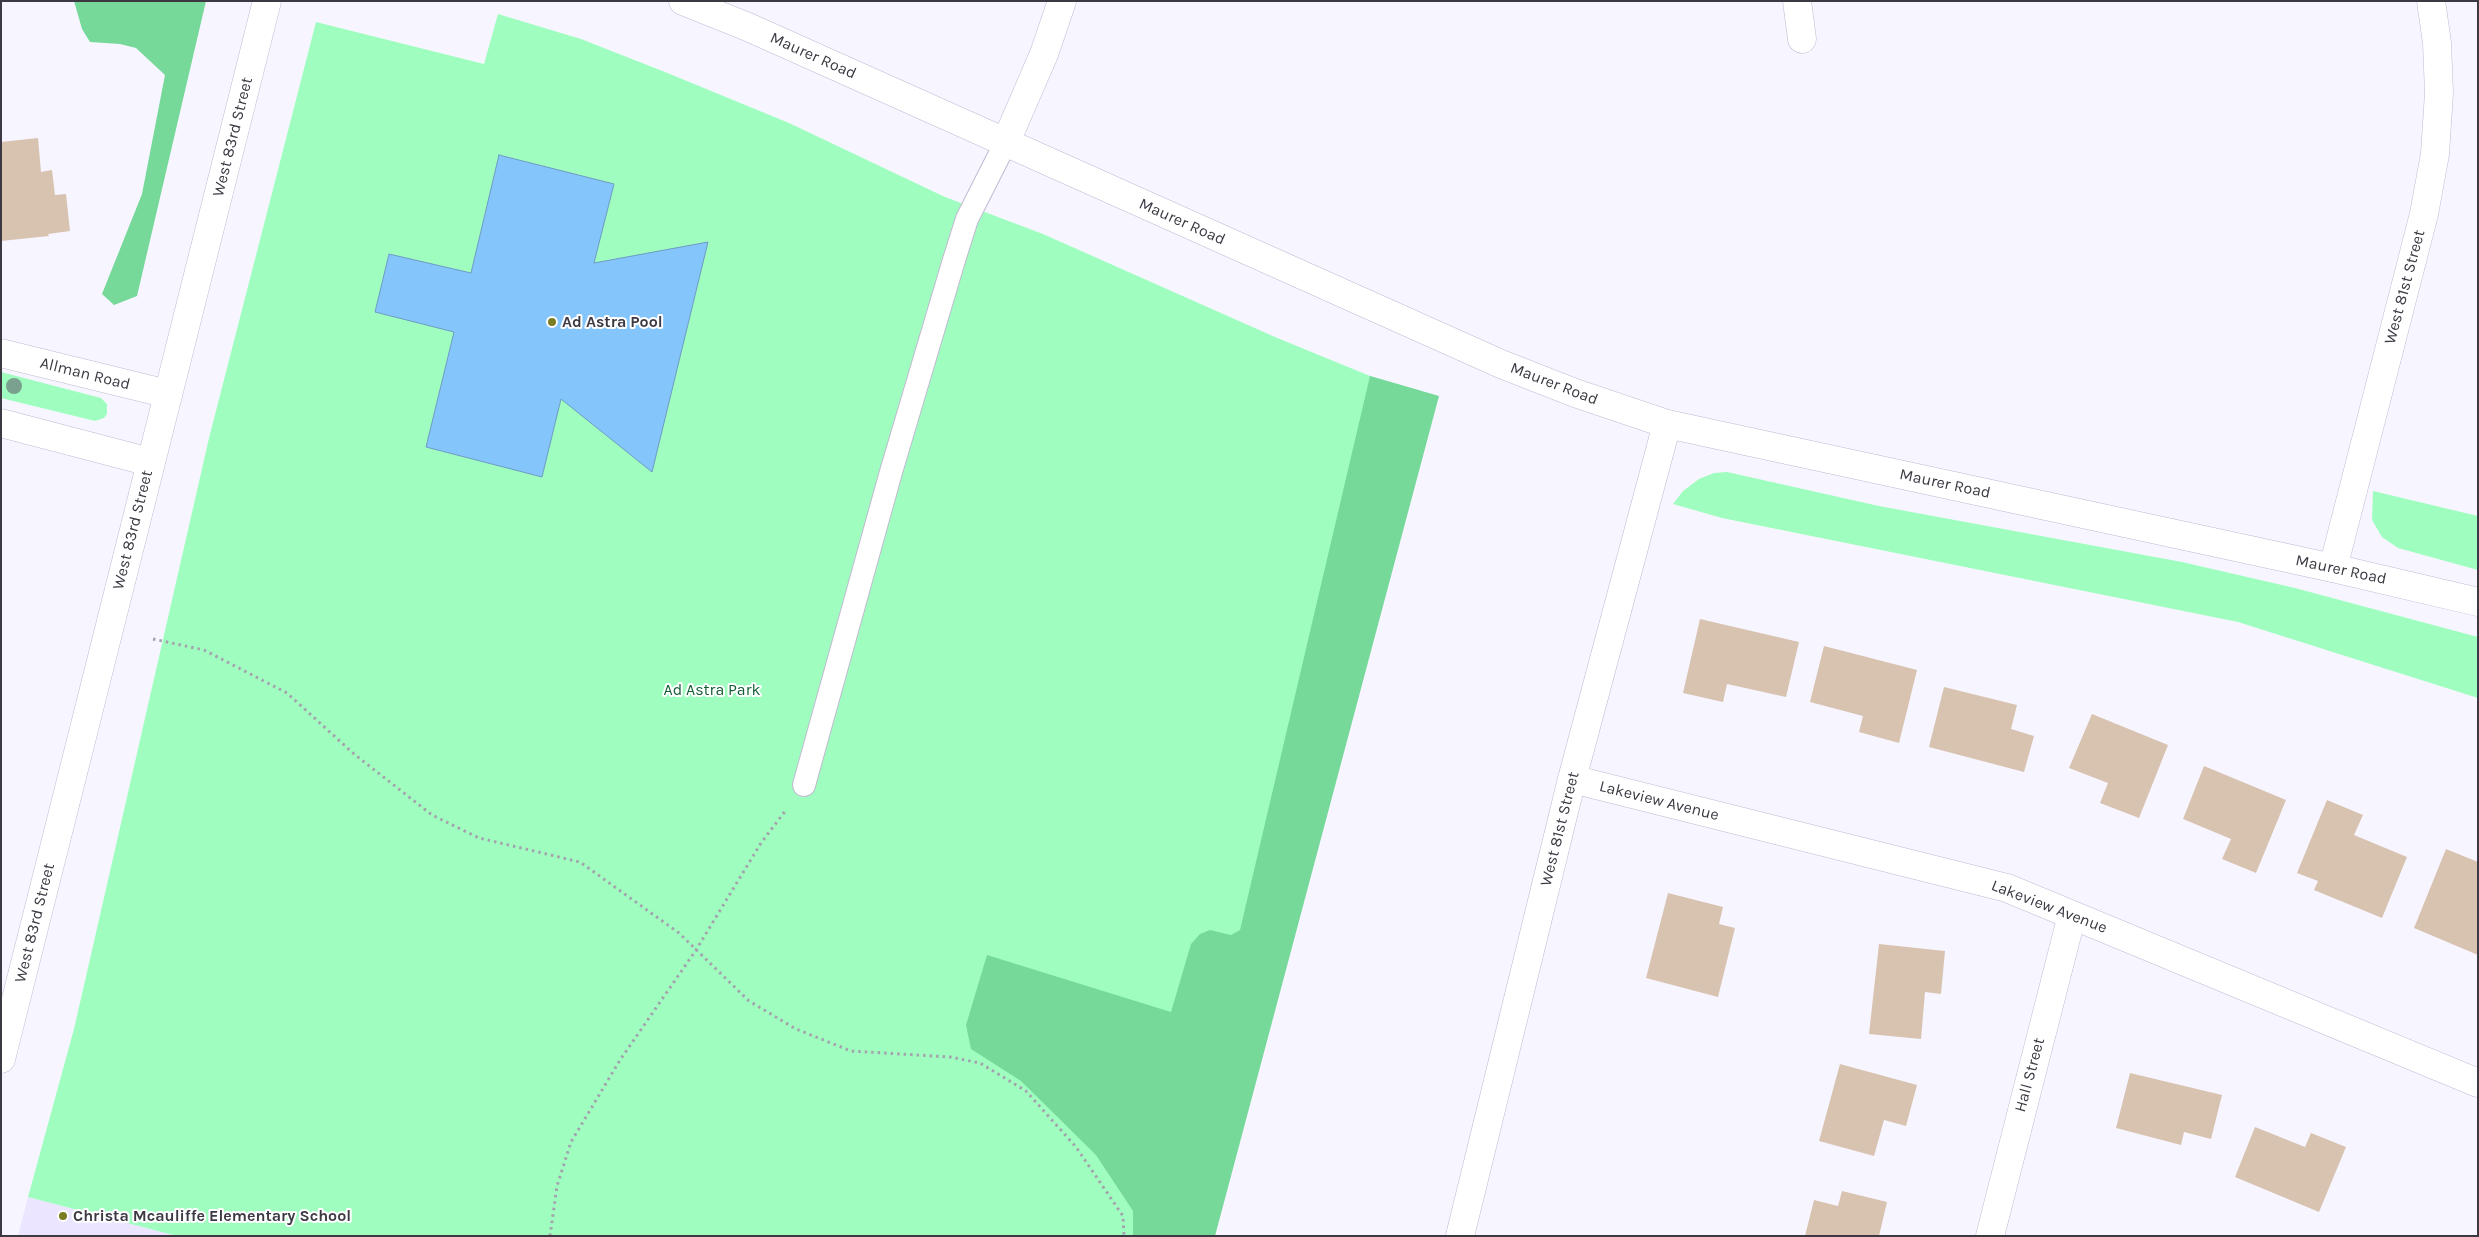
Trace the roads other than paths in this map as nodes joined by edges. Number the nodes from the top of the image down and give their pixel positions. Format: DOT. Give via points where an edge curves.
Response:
graph roads {
  1 [pos="267,1"];
  2 [pos="683,1"];
  3 [pos="1062,1"];
  4 [pos="1797,1"];
  5 [pos="2431,1"];
  6 [pos="1802,39"];
  7 [pos="1005,144"];
  8 [pos="1,353"];
  9 [pos="168,394"];
  10 [pos="1,423"];
  11 [pos="1667,424"];
  12 [pos="150,462"];
  13 [pos="2333,568"];
  14 [pos="2478,602"];
  15 [pos="1572,780"];
  16 [pos="804,785"];
  17 [pos="2072,915"];
  18 [pos="1,1059"];
  19 [pos="2478,1083"];
  20 [pos="1460,1236"];
  21 [pos="1990,1236"];
  1 -- 9 [label="street, West 83rd Street"];
  2 -- 7 [label="street, Maurer Road" via="748,27"];
  3 -- 7 [label="street" via="1044,54"];
  4 -- 6 [label="street"];
  5 -- 13 [label="street, West 81st Street" via="2440,92 2435,154 2424,214"];
  7 -- 11 [label="street, Maurer Road" via="1501,364"];
  7 -- 16 [label="lane" via="967,219 954,260 890,472"];
  8 -- 9 [label="street, Allman Road"];
  9 -- 12 [label="street, West 83rd Street"];
  10 -- 12 [label="street"];
  11 -- 13 [label="street, Maurer Road"];
  11 -- 15 [label="street, West 81st Street"];
  12 -- 18 [label="street, West 83rd Street"];
  13 -- 14 [label="street, Maurer Road"];
  15 -- 17 [label="street, Lakeview Avenue" via="2007,888"];
  15 -- 20 [label="street, West 81st Street"];
  17 -- 19 [label="street, Lakeview Avenue"];
  17 -- 21 [label="street, Hall Street"];
}
